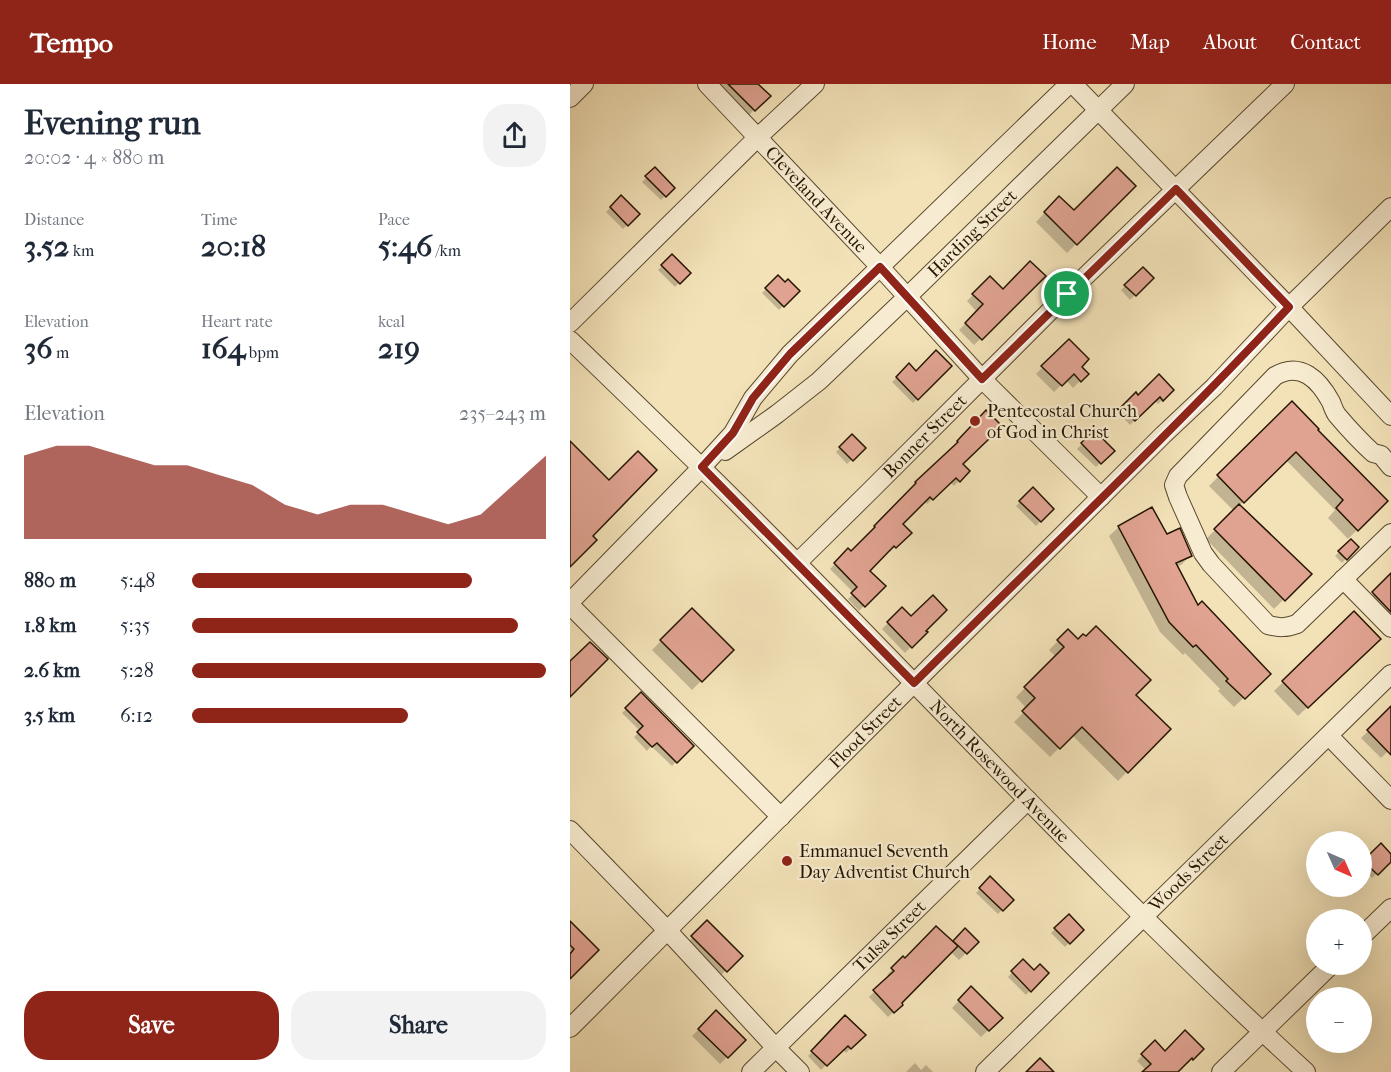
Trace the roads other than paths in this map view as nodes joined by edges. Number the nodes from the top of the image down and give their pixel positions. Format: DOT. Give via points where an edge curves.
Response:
graph roads {
  1 [pos="584,84"];
  2 [pos="706,84"];
  3 [pos="814,84"];
  4 [pos="1071,84"];
  5 [pos="1125,84"];
  6 [pos="1285,84"];
  7 [pos="570,98"];
  8 [pos="1099,110"];
  9 [pos="758,137"];
  10 [pos="1176,189"];
  11 [pos="1391,207"];
  12 [pos="880,267"];
  13 [pos="908,297"];
  14 [pos="1289,307"];
  15 [pos="570,323"];
  16 [pos="570,340"];
  17 [pos="982,379"];
  18 [pos="1391,416"];
  19 [pos="1388,456"];
  20 [pos="702,467"];
  21 [pos="1101,497"];
  22 [pos="1391,533"];
  23 [pos="797,563"];
  24 [pos="1343,579"];
  25 [pos="572,597"];
  26 [pos="1391,628"];
  27 [pos="1391,674"];
  28 [pos="914,683"];
  29 [pos="1329,736"];
  30 [pos="1028,800"];
  31 [pos="1391,800"];
  32 [pos="781,817"];
  33 [pos="570,830"];
  34 [pos="1391,908"];
  35 [pos="1144,918"];
  36 [pos="1372,926"];
  37 [pos="667,930"];
  38 [pos="1321,975"];
  39 [pos="570,1028"];
  40 [pos="1262,1032"];
  41 [pos="776,1048"];
  42 [pos="751,1072"];
  43 [pos="800,1072"];
  44 [pos="986,1072"];
  45 [pos="1221,1072"];
  46 [pos="1306,1072"];
  1 -- 7 [label="street"];
  2 -- 9 [label="street, Cleveland Avenue"];
  3 -- 9 [label="street"];
  4 -- 8 [label="street"];
  4 -- 12 [label="street, Harding Street"];
  5 -- 8 [label="street, Harding Street"];
  6 -- 10 [label="street, Bonner Street"];
  8 -- 10 [label="street"];
  8 -- 13 [label="street, Harding Street"];
  9 -- 12 [label="street, Cleveland Avenue"];
  9 -- 15 [label="street"];
  10 -- 14 [label="street"];
  10 -- 17 [label="street, Bonner Street"];
  11 -- 14 [label="street, Flood Street"];
  12 -- 13 [label="street, Cleveland Avenue"];
  12 -- 20 [label="street, Harding Street" via="790,354 753,398 733,433"];
  13 -- 17 [label="street, Cleveland Avenue"];
  13 -- 20 [label="street, Harding Street" via="819,381"];
  14 -- 18 [label="street"];
  14 -- 21 [label="street, Flood Street"];
  16 -- 20 [label="street, North Rosewood Avenue"];
  17 -- 21 [label="street, Cleveland Avenue"];
  17 -- 23 [label="street, Bonner Street"];
  19 -- 24 [label="street" via="1373,453 1364,445 1310,375 1284,371 1178,476 1174,485 1203,554 1268,625 1279,628 1297,624"];
  20 -- 23 [label="street, North Rosewood Avenue"];
  20 -- 25 [label="street, Harding Street"];
  21 -- 28 [label="street, Flood Street"];
  22 -- 24 [label="street"];
  23 -- 28 [label="street, North Rosewood Avenue"];
  24 -- 26 [label="street"];
  25 -- 32 [label="street"];
  27 -- 29 [label="street, Woods Street"];
  28 -- 30 [label="street, North Rosewood Avenue"];
  28 -- 32 [label="street, Flood Street"];
  29 -- 31 [label="street"];
  29 -- 35 [label="street, Woods Street"];
  30 -- 35 [label="street, North Rosewood Avenue"];
  30 -- 41 [label="street, Tulsa Street"];
  32 -- 37 [label="street, Flood Street"];
  33 -- 37 [label="street"];
  34 -- 36 [label="street"];
  35 -- 40 [label="street, North Rosewood Avenue"];
  35 -- 44 [label="street, Woods Street"];
  37 -- 39 [label="street, Flood Street"];
  37 -- 41 [label="street"];
  38 -- 40 [label="street"];
  40 -- 45 [label="street"];
  40 -- 46 [label="street, North Rosewood Avenue"];
  41 -- 42 [label="street, Tulsa Street"];
  41 -- 43 [label="street"];
}
